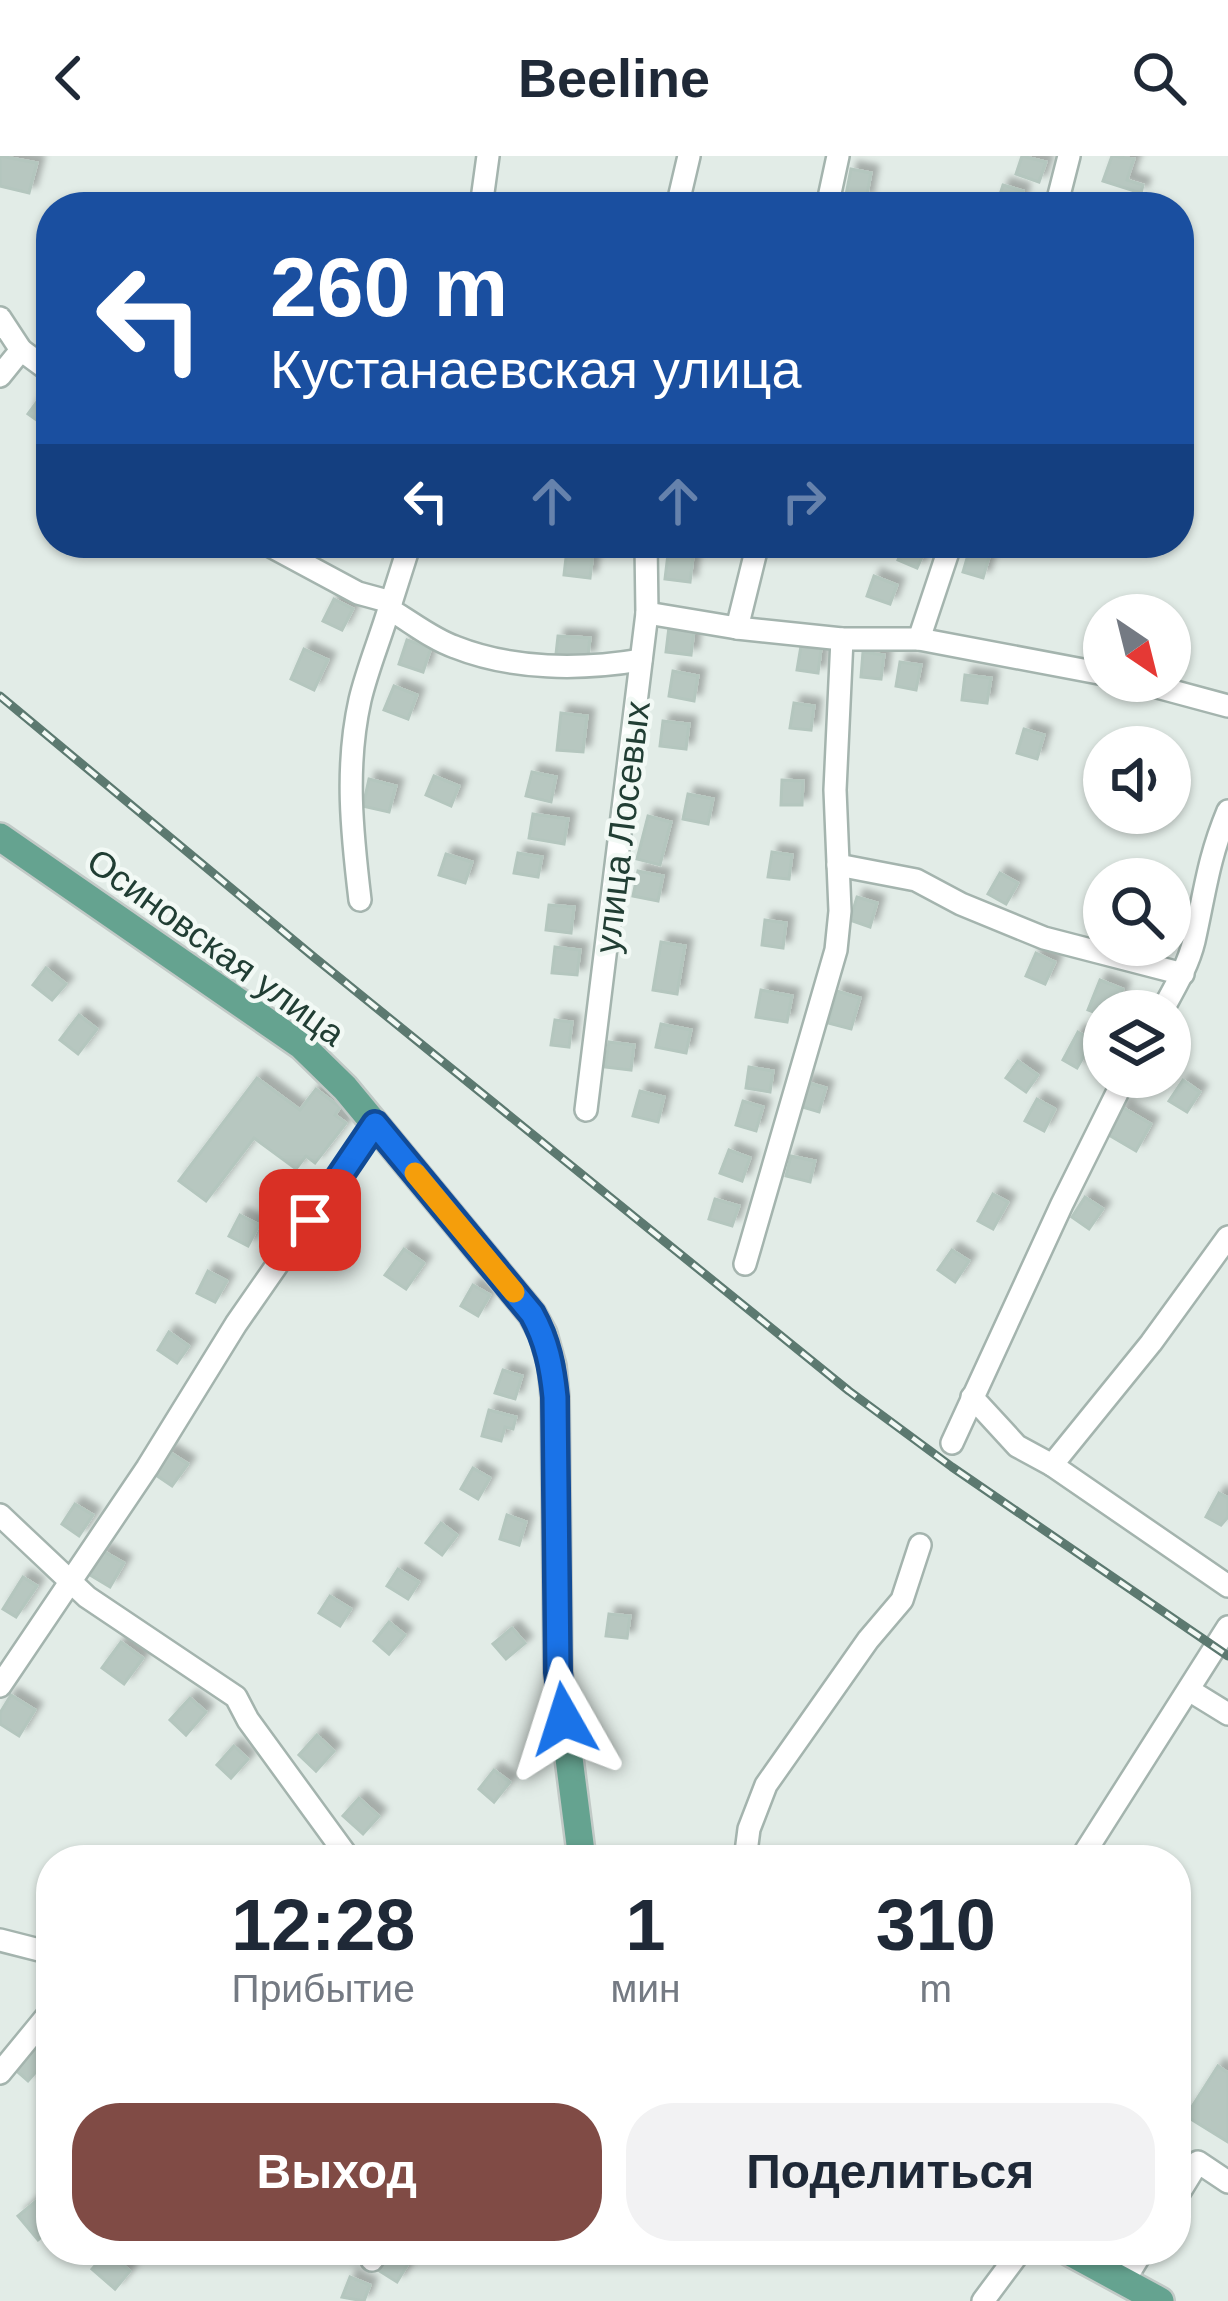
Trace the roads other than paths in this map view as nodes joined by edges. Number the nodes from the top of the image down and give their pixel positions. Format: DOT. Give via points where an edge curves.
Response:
graph roads {
  1 [pos="488,156"];
  2 [pos="689,156"];
  3 [pos="838,156"];
  4 [pos="1069,156"];
  5 [pos="483,192"];
  6 [pos="680,192"];
  7 [pos="830,192"];
  8 [pos="1060,192"];
  9 [pos="0,318"];
  10 [pos="21,350"];
  11 [pos="36,361"];
  12 [pos="0,376"];
  13 [pos="293,558"];
  14 [pos="405,558"];
  15 [pos="646,558"];
  16 [pos="754,558"];
  17 [pos="946,558"];
  18 [pos="390,606"];
  19 [pos="647,613"];
  20 [pos="737,628"];
  21 [pos="842,639"];
  22 [pos="919,639"];
  23 [pos="641,660"];
  24 [pos="1083,670"];
  25 [pos="1191,696"];
  26 [pos="1228,706"];
  27 [pos="1228,811"];
  28 [pos="0,837"];
  29 [pos="838,866"];
  30 [pos="360,900"];
  31 [pos="1183,974"];
  32 [pos="1174,990"];
  33 [pos="1115,1098"];
  34 [pos="586,1110"];
  35 [pos="375,1124"];
  36 [pos="1228,1237"];
  37 [pos="746,1264"];
  38 [pos="972,1397"];
  39 [pos="952,1443"];
  40 [pos="1052,1465"];
  41 [pos="0,1515"];
  42 [pos="920,1545"];
  43 [pos="72,1580"];
  44 [pos="1228,1586"];
  45 [pos="1228,1627"];
  46 [pos="0,1686"];
  47 [pos="1189,1690"];
  48 [pos="1228,1714"];
  49 [pos="339,1845"];
  50 [pos="580,1845"];
  51 [pos="747,1845"];
  52 [pos="1090,1845"];
  53 [pos="0,1940"];
  54 [pos="36,1949"];
  55 [pos="36,2029"];
  56 [pos="0,2073"];
  57 [pos="1191,2173"];
  58 [pos="1228,2182"];
  59 [pos="1010,2265"];
  60 [pos="1094,2265"];
  61 [pos="1134,2265"];
  62 [pos="1124,2281"];
  63 [pos="983,2301"];
  64 [pos="1160,2301"];
  1 -- 5 [label="street"];
  2 -- 6 [label="street"];
  3 -- 7 [label="street"];
  4 -- 8 [label="street"];
  9 -- 10 [label="street"];
  10 -- 11 [label="street"];
  10 -- 12 [label="street"];
  13 -- 18 [label="street"];
  14 -- 18 [label="street"];
  15 -- 19 [label="street, улица Лосевых"];
  16 -- 20 [label="street"];
  17 -- 22 [label="street"];
  18 -- 23 [label="street" via="454,647 521,663"];
  18 -- 30 [label="street" via="356,733 350,811"];
  19 -- 20 [label="street"];
  19 -- 23 [label="street, улица Лосевых"];
  20 -- 21 [label="street"];
  21 -- 22 [label="street"];
  21 -- 29 [label="street"];
  22 -- 24 [label="street"];
  23 -- 34 [label="street, улица Лосевых"];
  25 -- 26 [label="street"];
  27 -- 31 [label="street" via="1208,859"];
  28 -- 35 [label="main road, Осиновская улица" via="302,1046"];
  29 -- 31 [label="street" via="916,880 1044,938"];
  29 -- 37 [label="street" via="836,950"];
  31 -- 32 [label="street"];
  33 -- 38 [label="street"];
  35 -- 43 [label="street"];
  35 -- 50 [label="main road, Осиновская улица" via="543,1334 552,1366 558,1672"];
  36 -- 40 [label="street"];
  38 -- 39 [label="street"];
  38 -- 40 [label="street" via="1017,1446"];
  40 -- 44 [label="street"];
  41 -- 43 [label="street"];
  42 -- 51 [label="street" via="902,1600 766,1785"];
  43 -- 46 [label="street"];
  43 -- 49 [label="street" via="236,1697"];
  45 -- 47 [label="street"];
  47 -- 48 [label="street"];
  47 -- 52 [label="street"];
  53 -- 54 [label="street"];
  55 -- 56 [label="street"];
  57 -- 58 [label="street" via="1198,2162"];
  59 -- 63 [label="street"];
  60 -- 62 [label="main road"];
  61 -- 62 [label="street"];
  62 -- 64 [label="main road"];
}
